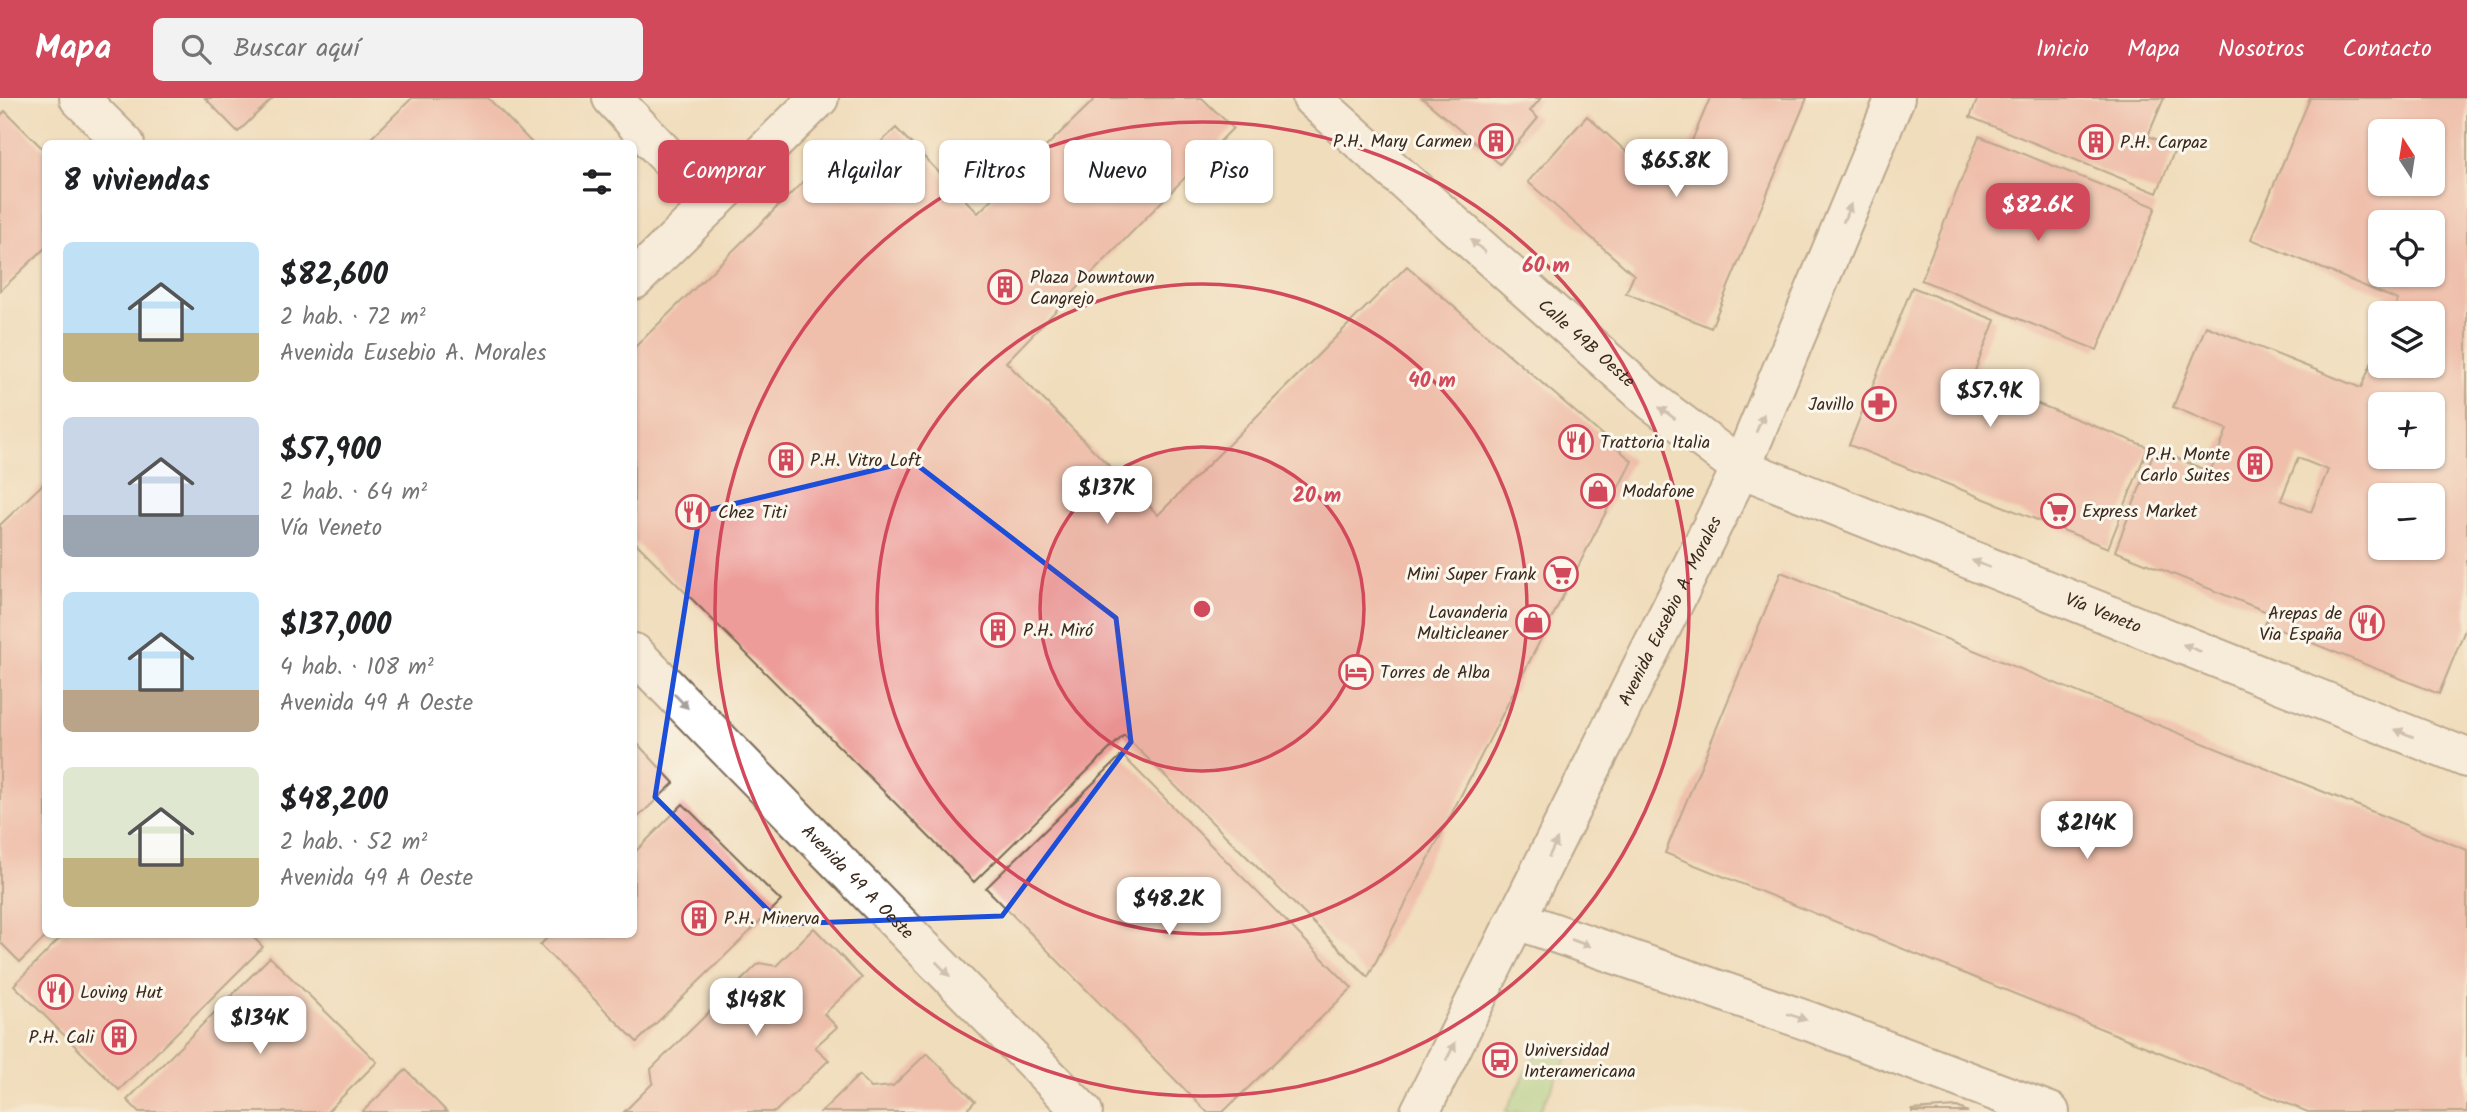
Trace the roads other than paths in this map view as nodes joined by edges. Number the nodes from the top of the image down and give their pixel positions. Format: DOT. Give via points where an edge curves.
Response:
graph roads {
  1 [pos="79,98"];
  2 [pos="612,98"];
  3 [pos="819,98"];
  4 [pos="1312,98"];
  5 [pos="1895,98"];
  6 [pos="121,140"];
  7 [pos="712,204"];
  8 [pos="637,277"];
  9 [pos="1741,468"];
  10 [pos="637,656"];
  11 [pos="2467,758"];
  12 [pos="1517,920"];
  13 [pos="1083,1112"];
  14 [pos="1420,1112"];
  15 [pos="2050,1112"];
  1 -- 6 [label="street"];
  2 -- 7 [label="street"];
  3 -- 7 [label="street"];
  9 -- 4 [label="street, Calle 49B Oeste, one-way" via="1653,402"];
  9 -- 5 [label="street, Avenida Eusebio A. Morales, one-way"];
  7 -- 8 [label="street"];
  11 -- 9 [label="street, Vía Veneto, one-way"];
  12 -- 9 [label="street, Avenida Eusebio A. Morales, one-way"];
  10 -- 13 [label="street, Avenida 49 A Oeste, one-way"];
  14 -- 12 [label="street, Avenida Eusebio A. Morales, one-way"];
  12 -- 15 [label="street, one-way" via="1811,1022"];
}
